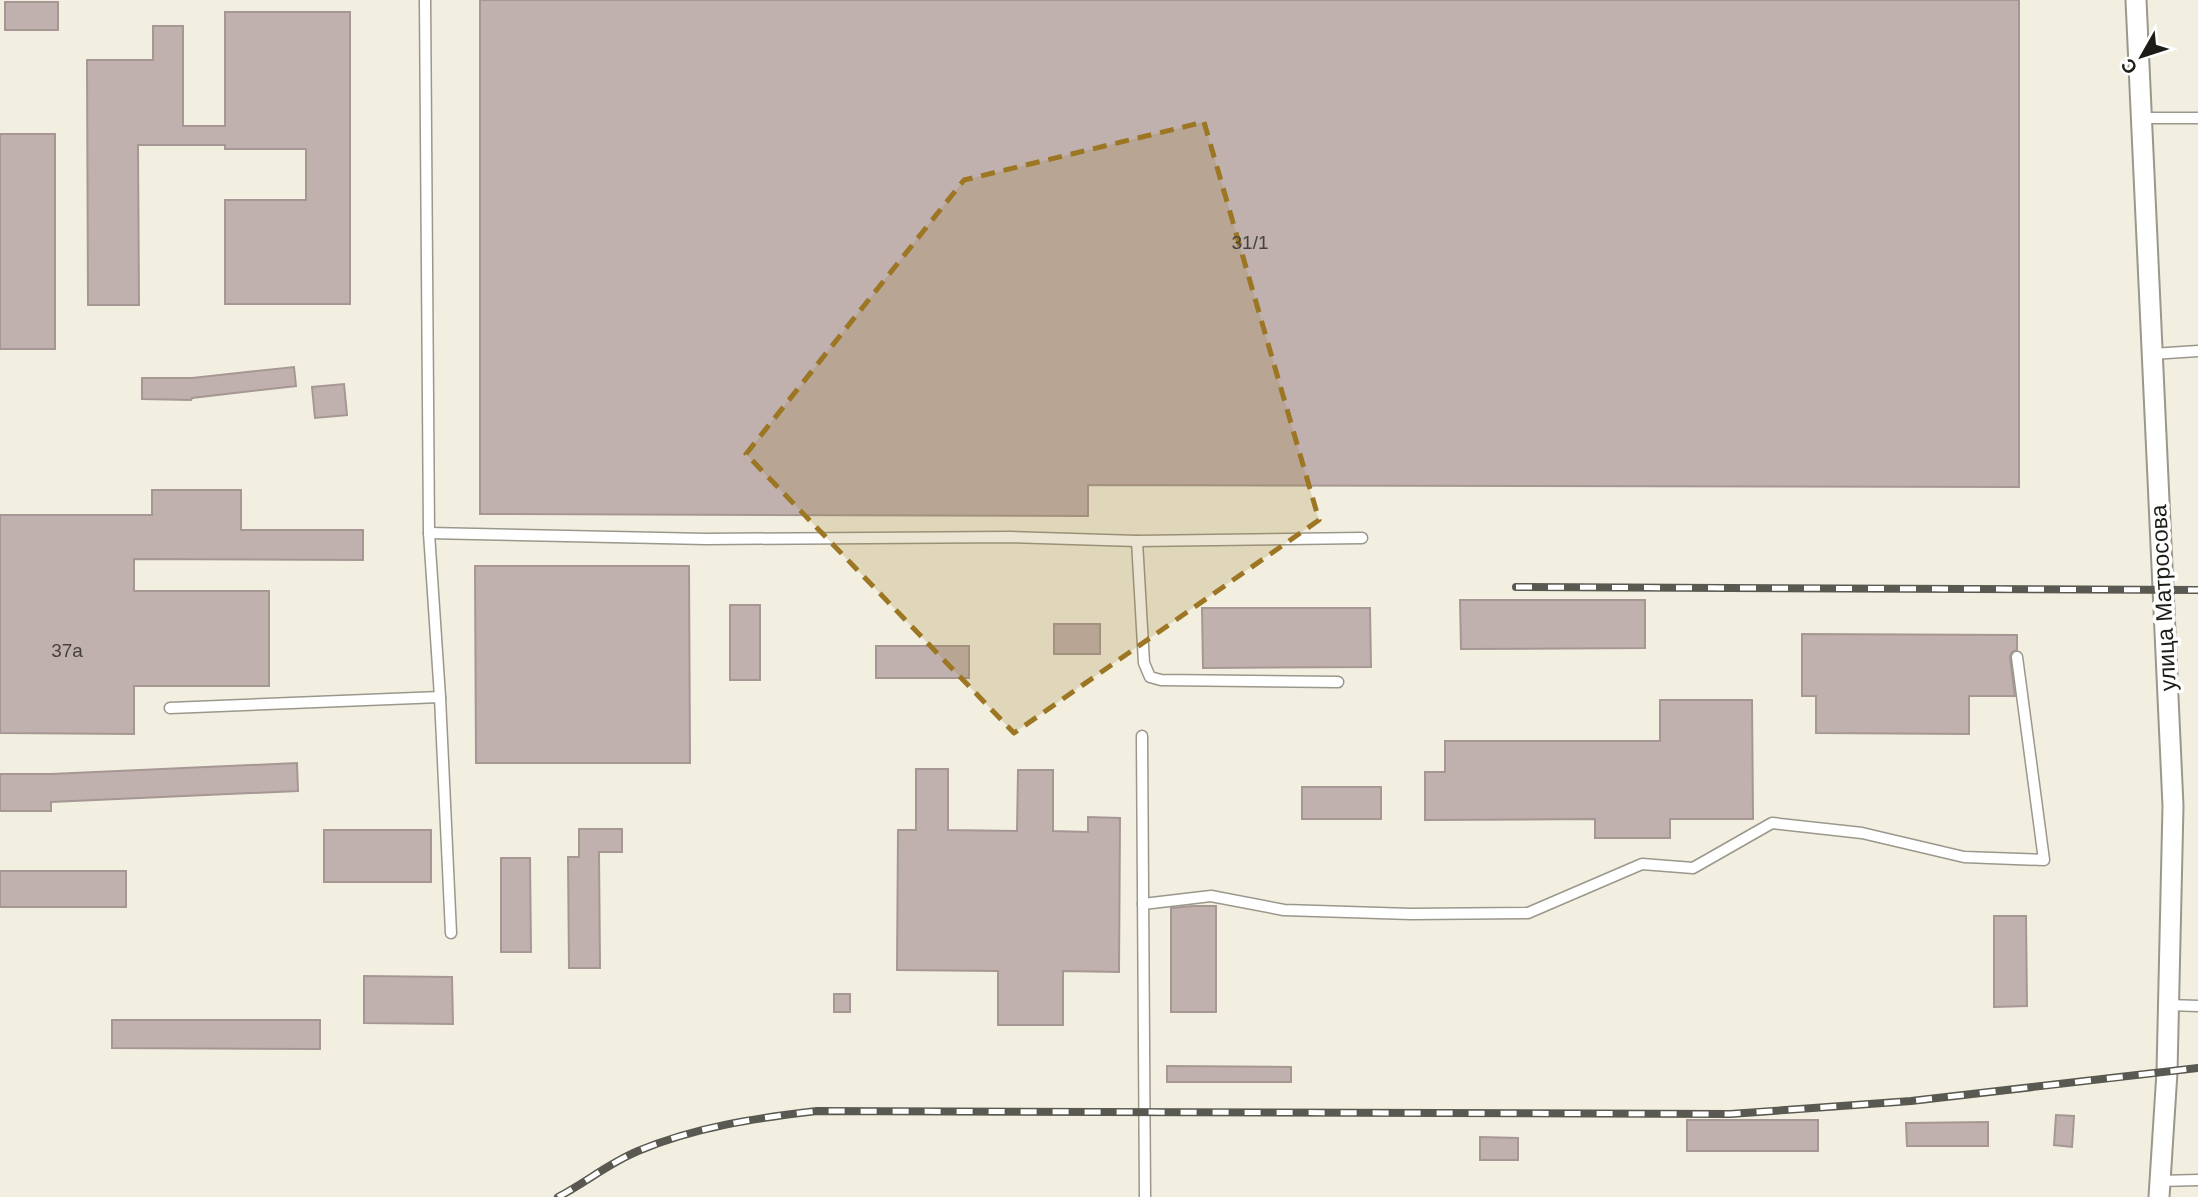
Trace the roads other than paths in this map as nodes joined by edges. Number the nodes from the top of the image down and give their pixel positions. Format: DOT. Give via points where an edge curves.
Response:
graph roads {
  1 [pos="425,0"];
  2 [pos="2136,0"];
  3 [pos="2141,118"];
  4 [pos="2198,118"];
  5 [pos="2198,351"];
  6 [pos="2151,354"];
  7 [pos="429,533"];
  8 [pos="1362,538"];
  9 [pos="1137,541"];
  10 [pos="2017,657"];
  11 [pos="1338,682"];
  12 [pos="440,697"];
  13 [pos="170,708"];
  14 [pos="1142,736"];
  15 [pos="1143,904"];
  16 [pos="451,933"];
  17 [pos="2168,1005"];
  18 [pos="2198,1006"];
  19 [pos="2198,1181"];
  20 [pos="2160,1189"];
  21 [pos="1145,1197"];
  1 -- 7 [label="lane"];
  2 -- 3 [label="street, улица Матросова"];
  3 -- 4 [label="lane"];
  3 -- 6 [label="street, улица Матросова"];
  5 -- 6 [label="lane"];
  6 -- 17 [label="street, улица Матросова" via="2173,806"];
  7 -- 9 [label="lane"];
  7 -- 12 [label="lane"];
  8 -- 9 [label="lane"];
  9 -- 11 [label="lane" via="1144,663 1150,677"];
  10 -- 15 [label="lane" via="2043,860 1964,857 1862,834 1772,823 1693,868 1642,864 1528,913 1284,910 1211,896"];
  12 -- 13 [label="lane"];
  12 -- 16 [label="lane"];
  14 -- 15 [label="lane"];
  15 -- 21 [label="lane"];
  17 -- 18 [label="lane"];
  17 -- 20 [label="street, улица Матросова"];
  19 -- 20 [label="lane"];
}
